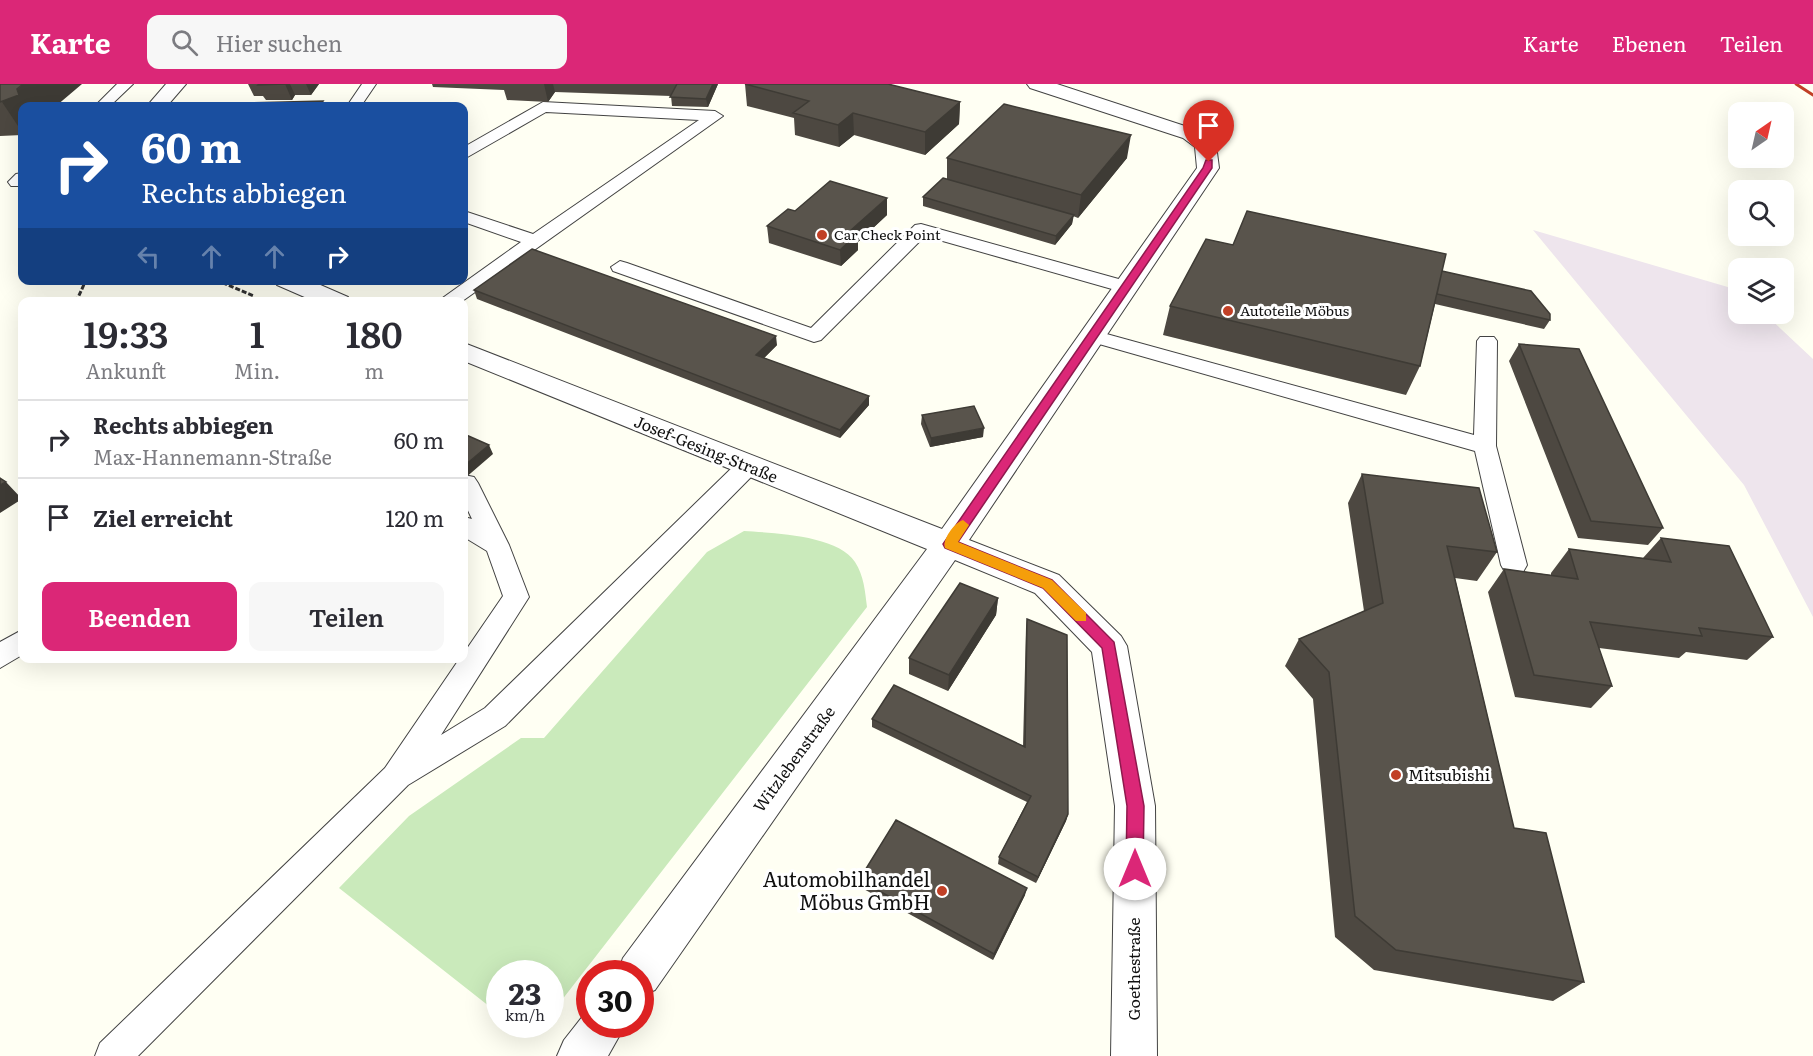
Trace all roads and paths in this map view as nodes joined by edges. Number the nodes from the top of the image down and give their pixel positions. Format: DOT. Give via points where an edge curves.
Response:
graph roads {
  1 [pos="126,84"];
  2 [pos="163,84"];
  3 [pos="176,84"];
  4 [pos="369,84"];
  5 [pos="1037,84"];
  6 [pos="106,102"];
  7 [pos="158,102"];
  8 [pos="160,102"];
  9 [pos="357,102"];
  10 [pos="468,152"];
  11 [pos="468,217"];
  12 [pos="534,242"];
  13 [pos="620,267"];
  14 [pos="228,285"];
  15 [pos="298,285"];
  16 [pos="1126,286"];
  17 [pos="256,297"];
  18 [pos="327,297"];
  19 [pos="454,297"];
  20 [pos="1092,336"];
  21 [pos="1487,340"];
  22 [pos="468,353"];
  23 [pos="1485,446"];
  24 [pos="748,466"];
  25 [pos="468,487"];
  26 [pos="468,528"];
  27 [pos="468,541"];
  28 [pos="497,544"];
  29 [pos="950,544"];
  30 [pos="1514,565"];
  31 [pos="18,644"];
  32 [pos="0,657"];
  33 [pos="396,778"];
  34 [pos="649,960"];
  35 [pos="593,1038"];
  36 [pos="113,1056"];
  37 [pos="580,1056"];
  38 [pos="1134,1056"];
  1 -- 6 [label="lane"];
  2 -- 7 [label="street"];
  3 -- 8 [label="street"];
  4 -- 9 [label="lane"];
  5 -- 16 [label="street, Witzlebenstraße" via="1190,134 1205,145 1208,168"];
  10 -- 12 [label="lane" via="543,107 715,116"];
  11 -- 12 [label="lane"];
  12 -- 19 [label="lane"];
  13 -- 16 [label="lane" via="814,336 921,229"];
  14 -- 17 [label="path"];
  15 -- 18 [label="street"];
  16 -- 20 [label="street, Witzlebenstraße"];
  20 -- 23 [label="lane"];
  20 -- 29 [label="street, Witzlebenstraße"];
  21 -- 23 [label="lane"];
  22 -- 24 [label="street, Josef-Gesing-Straße"];
  23 -- 30 [label="lane"];
  24 -- 29 [label="street, Josef-Gesing-Straße"];
  24 -- 33 [label="lane" via="495,717"];
  25 -- 28 [label="lane"];
  26 -- 28 [label="lane"];
  27 -- 28 [label="lane"];
  28 -- 33 [label="lane" via="516,597"];
  29 -- 34 [label="street, Witzlebenstraße"];
  29 -- 38 [label="street, Goethestraße" via="1047,584 1109,646 1135,806"];
  31 -- 32 [label="lane"];
  33 -- 36 [label="lane"];
  35 -- 37 [label="street"];
}
